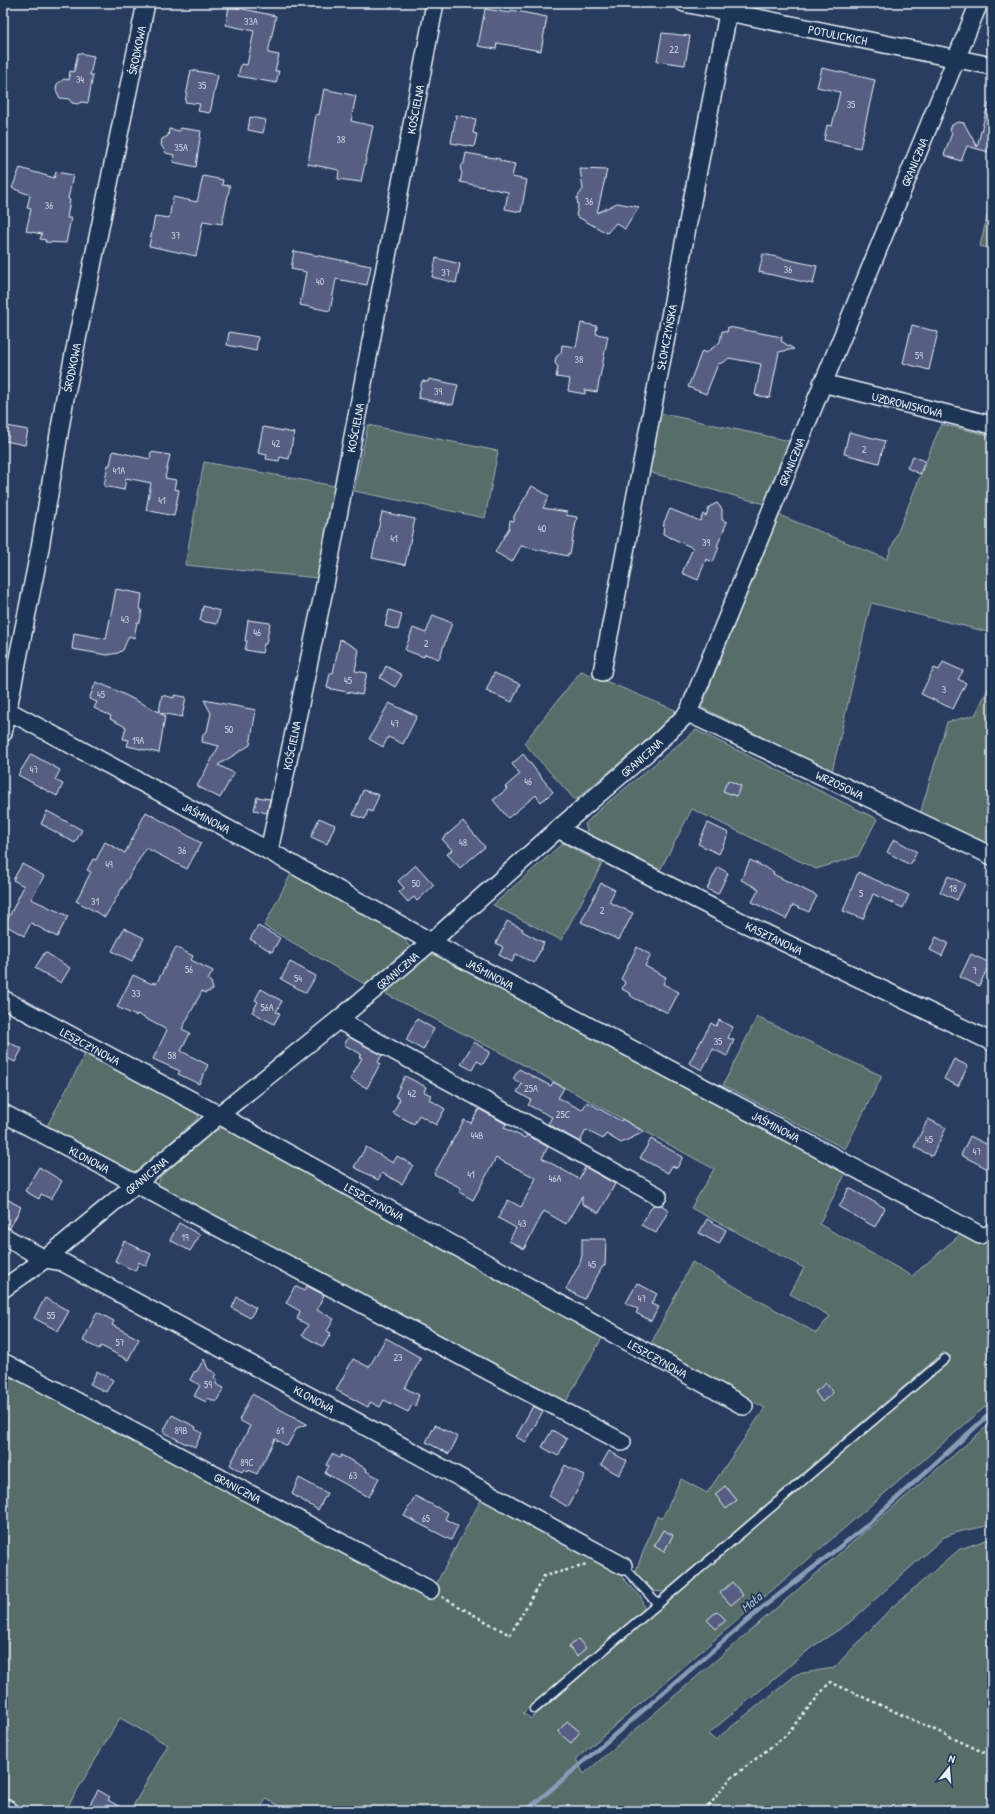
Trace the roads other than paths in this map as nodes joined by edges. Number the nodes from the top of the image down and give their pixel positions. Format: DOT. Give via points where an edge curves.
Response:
graph roads {
  1 [pos="146,3"];
  2 [pos="435,3"];
  3 [pos="684,3"];
  4 [pos="978,3"];
  5 [pos="729,7"];
  6 [pos="957,58"];
  7 [pos="992,66"];
  8 [pos="822,383"];
  9 [pos="992,425"];
  10 [pos="602,672"];
  11 [pos="5,709"];
  12 [pos="688,713"];
  13 [pos="3,733"];
  14 [pos="558,829"];
  15 [pos="269,851"];
  16 [pos="992,856"];
  17 [pos="431,942"];
  18 [pos="3,999"];
  19 [pos="338,1020"];
  20 [pos="992,1042"];
  21 [pos="3,1113"];
  22 [pos="219,1115"];
  23 [pos="137,1184"];
  24 [pos="658,1196"];
  25 [pos="986,1230"];
  26 [pos="3,1236"];
  27 [pos="45,1259"];
  28 [pos="3,1289"];
  29 [pos="945,1359"];
  30 [pos="3,1362"];
  31 [pos="744,1406"];
  32 [pos="622,1442"];
  33 [pos="617,1562"];
  34 [pos="430,1590"];
  35 [pos="658,1604"];
  36 [pos="534,1709"];
  37 [pos="3,1807"];
  38 [pos="10,1811"];
  1 -- 11 [label="street, ŚRODKOWA" via="65,398 40,548"];
  2 -- 15 [label="street, KOŚCIELNA" via="324,590"];
  3 -- 5 [label="street, POTULICKICH"];
  4 -- 6 [label="street, GRANICZNA"];
  5 -- 6 [label="street, POTULICKICH"];
  5 -- 10 [label="street, SŁOMCZYŃSKA"];
  6 -- 7 [label="street, POTULICKICH"];
  6 -- 8 [label="street, GRANICZNA"];
  8 -- 9 [label="street, UZDROWISKOWA"];
  8 -- 12 [label="street, GRANICZNA"];
  11 -- 13 [label="street, ŚRODKOWA"];
  11 -- 15 [label="street, JAŚMINOWA"];
  12 -- 14 [label="street, GRANICZNA" via="649,751"];
  12 -- 16 [label="street, WRZOSOWA"];
  14 -- 17 [label="street, GRANICZNA"];
  14 -- 20 [label="street, KASZTANOWA" via="716,910"];
  15 -- 17 [label="street, JAŚMINOWA"];
  17 -- 19 [label="street, GRANICZNA"];
  17 -- 25 [label="street, JAŚMINOWA"];
  18 -- 22 [label="street, LESZCZYNOWA"];
  19 -- 22 [label="street, GRANICZNA"];
  19 -- 24 [label="street"];
  21 -- 23 [label="street, KLONOWA"];
  22 -- 23 [label="street, GRANICZNA"];
  22 -- 31 [label="street, LESZCZYNOWA"];
  23 -- 27 [label="street, GRANICZNA"];
  23 -- 32 [label="street, KLONOWA"];
  26 -- 27 [label="street, KLONOWA"];
  27 -- 28 [label="street, GRANICZNA"];
  27 -- 33 [label="street, KLONOWA" via="62,1262"];
  29 -- 35 [label="lane"];
  30 -- 34 [label="street, GRANICZNA"];
  33 -- 35 [label="lane"];
  35 -- 36 [label="lane"];
  37 -- 38 [label="street"];
}
